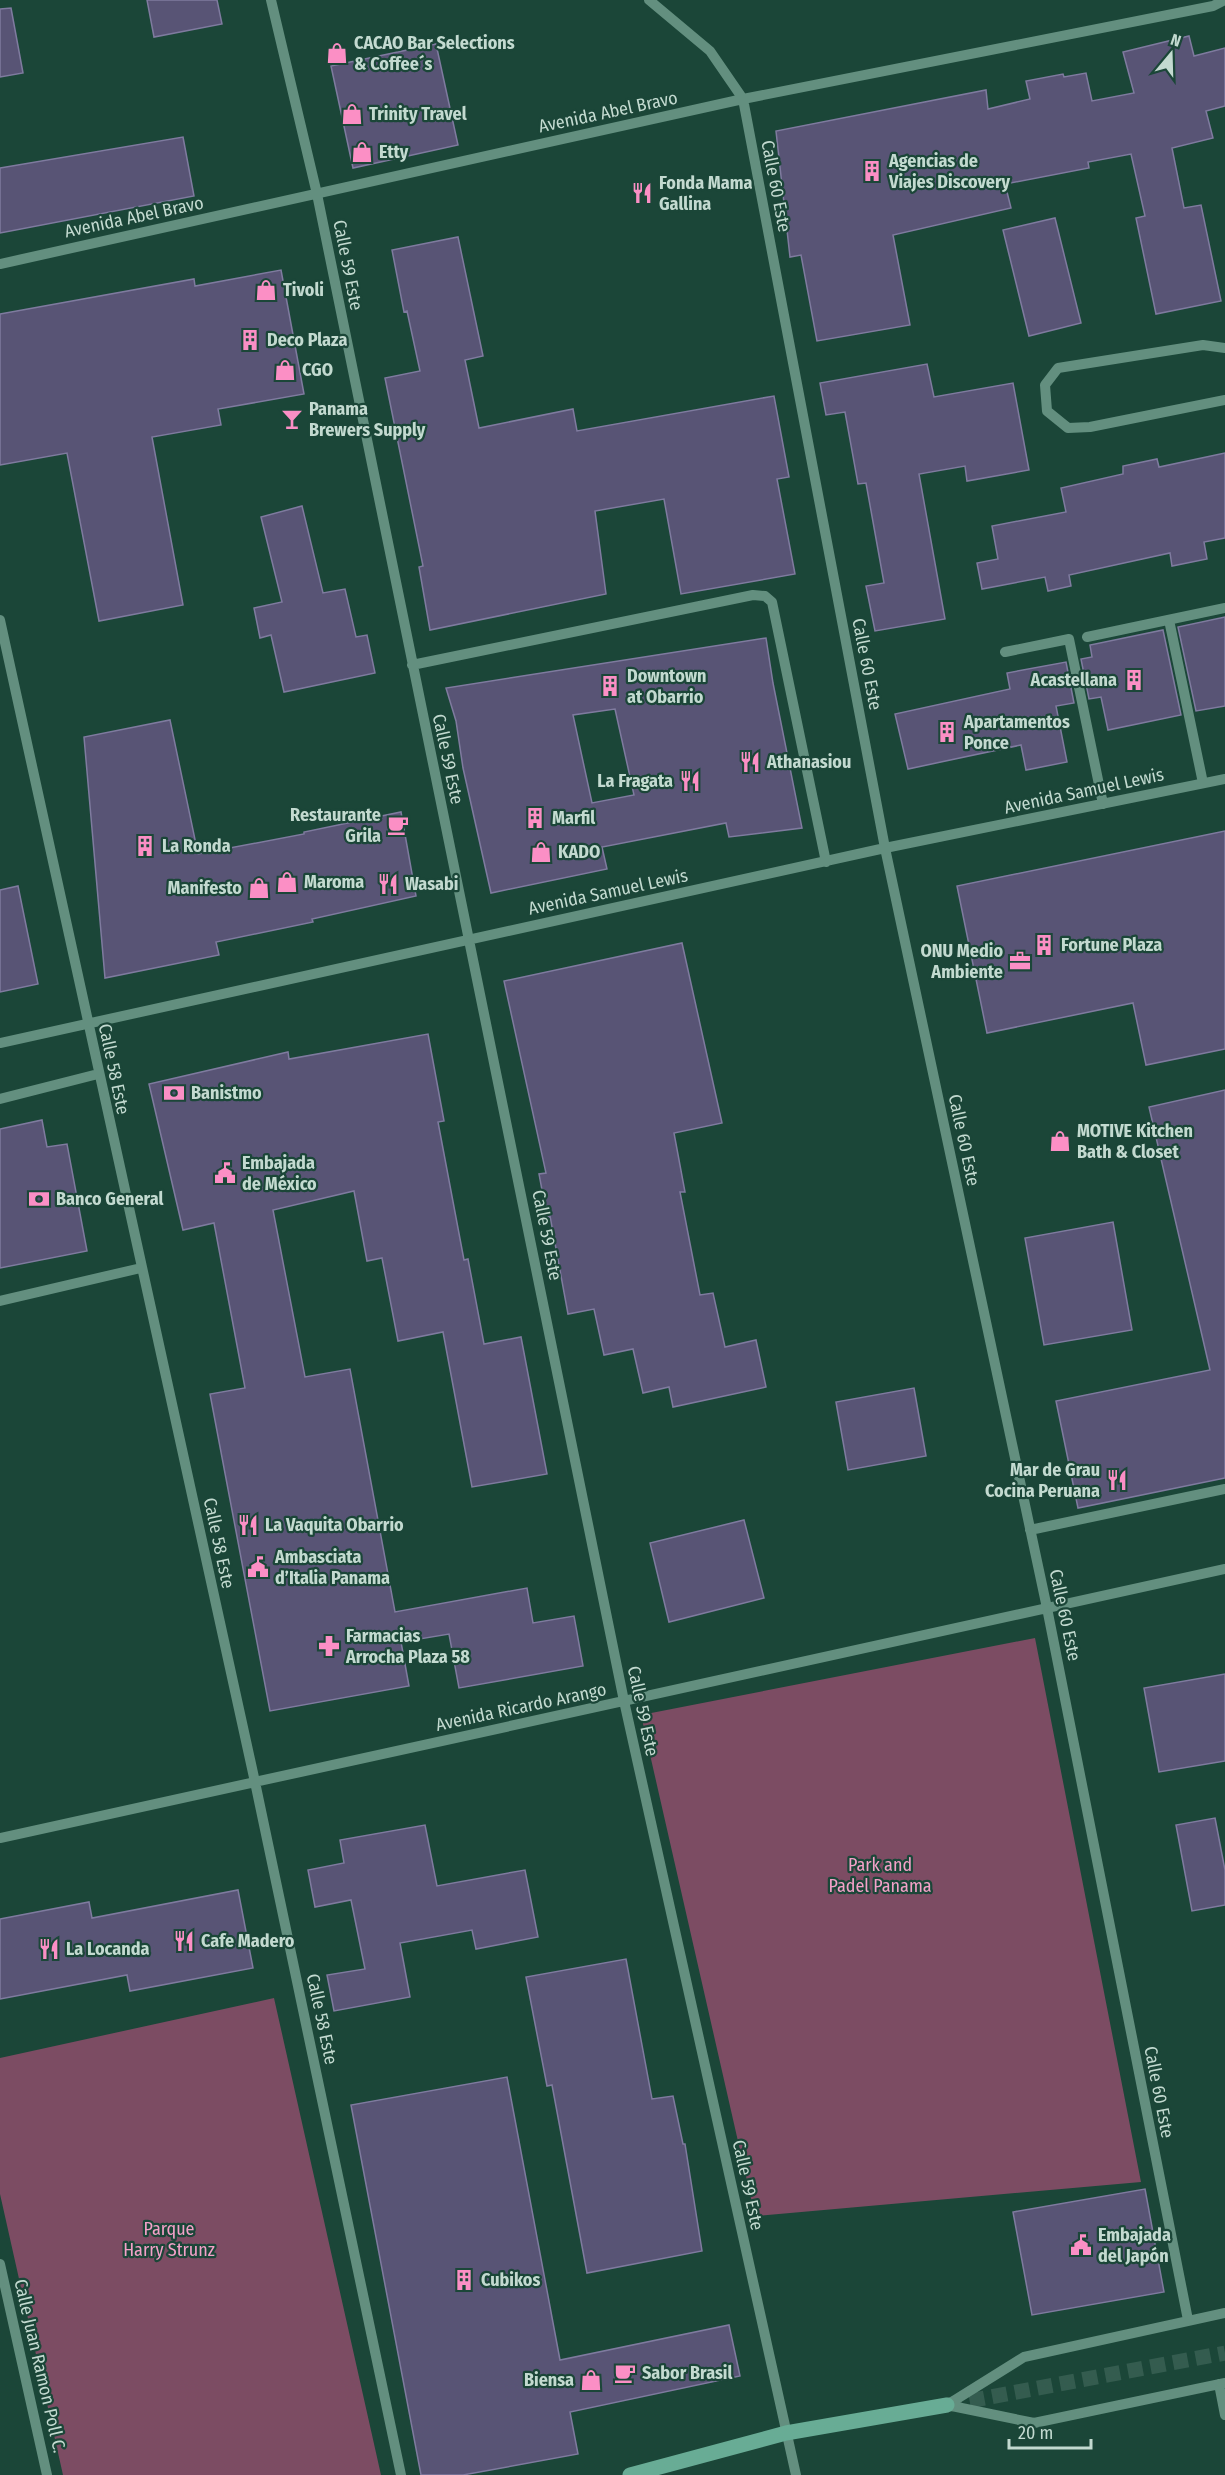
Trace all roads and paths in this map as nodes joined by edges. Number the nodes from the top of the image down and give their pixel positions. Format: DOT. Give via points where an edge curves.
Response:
graph roads {
  1 [pos="272,0"];
  2 [pos="649,0"];
  3 [pos="1225,0"];
  4 [pos="743,99"];
  5 [pos="316,194"];
  6 [pos="0,264"];
  7 [pos="1225,348"];
  8 [pos="1225,400"];
  9 [pos="1225,608"];
  10 [pos="0,620"];
  11 [pos="1169,620"];
  12 [pos="1087,637"];
  13 [pos="1005,652"];
  14 [pos="412,665"];
  15 [pos="1225,779"];
  16 [pos="1203,783"];
  17 [pos="1103,804"];
  18 [pos="885,848"];
  19 [pos="826,862"];
  20 [pos="470,939"];
  21 [pos="88,1025"];
  22 [pos="0,1043"];
  23 [pos="98,1074"];
  24 [pos="0,1099"];
  25 [pos="141,1268"];
  26 [pos="0,1301"];
  27 [pos="1225,1489"];
  28 [pos="1030,1530"];
  29 [pos="1225,1569"];
  30 [pos="1047,1608"];
  31 [pos="624,1701"];
  32 [pos="255,1782"];
  33 [pos="0,1838"];
  34 [pos="0,2264"];
  35 [pos="1225,2313"];
  36 [pos="1188,2320"];
  37 [pos="1222,2384"];
  38 [pos="947,2405"];
  39 [pos="1225,2415"];
  40 [pos="786,2433"];
  41 [pos="47,2475"];
  42 [pos="401,2475"];
  43 [pos="630,2475"];
  44 [pos="796,2475"];
  1 -- 5 [label="street, Calle 59 Este"];
  2 -- 4 [label="street, Calle 60 Este" via="710,51"];
  3 -- 4 [label="street, Avenida Abel Bravo" via="1213,6"];
  4 -- 5 [label="street, Avenida Abel Bravo"];
  4 -- 18 [label="street, Calle 60 Este"];
  5 -- 6 [label="street, Avenida Abel Bravo"];
  5 -- 14 [label="street, Calle 59 Este"];
  7 -- 8 [label="street" via="1203,345 1058,368 1046,385 1047,411 1068,428"];
  9 -- 11 [label="street"];
  10 -- 21 [label="street, Calle 58 Este"];
  11 -- 12 [label="street"];
  11 -- 16 [label="street"];
  13 -- 17 [label="street" via="1069,639"];
  14 -- 19 [label="street" via="753,595 765,596 772,602"];
  14 -- 20 [label="street, Calle 59 Este"];
  15 -- 16 [label="street, Avenida Samuel Lewis"];
  16 -- 17 [label="street, Avenida Samuel Lewis"];
  17 -- 18 [label="street, Avenida Samuel Lewis"];
  18 -- 19 [label="street, Avenida Samuel Lewis"];
  18 -- 28 [label="street, Calle 60 Este"];
  19 -- 20 [label="street, Avenida Samuel Lewis"];
  20 -- 21 [label="street, Avenida Samuel Lewis"];
  20 -- 31 [label="street, Calle 59 Este"];
  21 -- 22 [label="street, Avenida Samuel Lewis"];
  21 -- 23 [label="street, Calle 58 Este"];
  23 -- 24 [label="street"];
  23 -- 25 [label="street, Calle 58 Este"];
  25 -- 26 [label="street"];
  25 -- 32 [label="street, Calle 58 Este"];
  27 -- 28 [label="street"];
  28 -- 30 [label="street, Calle 60 Este"];
  29 -- 30 [label="street, Avenida Ricardo Arango"];
  30 -- 31 [label="street, Avenida Ricardo Arango"];
  30 -- 36 [label="street, Calle 60 Este"];
  31 -- 32 [label="street, Avenida Ricardo Arango"];
  31 -- 40 [label="street, Calle 59 Este"];
  32 -- 33 [label="street, Avenida Ricardo Arango"];
  32 -- 42 [label="street, Calle 58 Este"];
  34 -- 41 [label="street, Calle Juan Ramon Poll C."];
  35 -- 36 [label="street"];
  36 -- 38 [label="street" via="1024,2357"];
  37 -- 38 [label="street" via="1034,2423"];
  37 -- 39 [label="street"];
  38 -- 40 [label="main road"];
  40 -- 43 [label="main road"];
  40 -- 44 [label="street, Calle 59 Este"];
}
